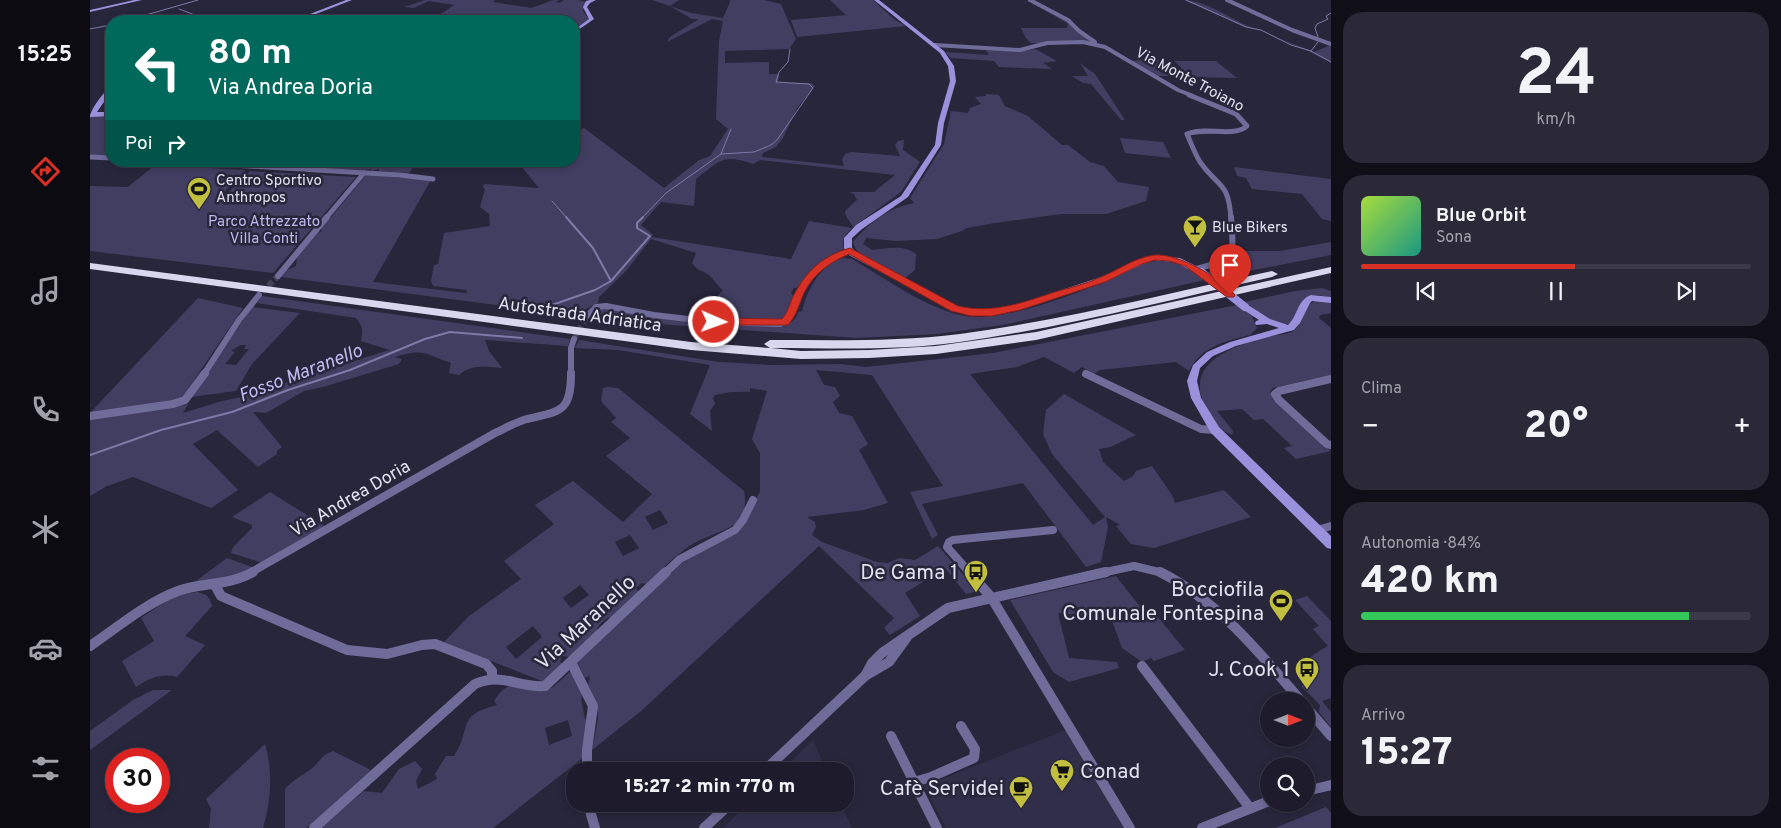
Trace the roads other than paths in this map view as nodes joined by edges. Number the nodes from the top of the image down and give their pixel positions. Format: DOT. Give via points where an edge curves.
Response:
graph roads {
  1 [pos="140,0"];
  2 [pos="350,0"];
  3 [pos="594,0"];
  4 [pos="876,0"];
  5 [pos="1030,0"];
  6 [pos="1227,0"];
  7 [pos="1045,1"];
  8 [pos="1044,8"];
  9 [pos="90,11"];
  10 [pos="310,15"];
  11 [pos="580,28"];
  12 [pos="1096,44"];
  13 [pos="1331,44"];
  14 [pos="935,46"];
  15 [pos="105,94"];
  16 [pos="105,114"];
  17 [pos="91,115"];
  18 [pos="90,157"];
  19 [pos="105,158"];
  20 [pos="267,167"];
  21 [pos="284,168"];
  22 [pos="364,173"];
  23 [pos="433,179"];
  24 [pos="850,251"];
  25 [pos="90,257"];
  26 [pos="1331,261"];
  27 [pos="90,266"];
  28 [pos="1331,270"];
  29 [pos="1198,271"];
  30 [pos="278,276"];
  31 [pos="259,295"];
  32 [pos="1331,300"];
  33 [pos="587,316"];
  34 [pos="1261,327"];
  35 [pos="1275,330"];
  36 [pos="574,339"];
  37 [pos="1086,374"];
  38 [pos="1326,382"];
  39 [pos="90,416"];
  40 [pos="1215,430"];
  41 [pos="1331,445"];
  42 [pos="753,500"];
  43 [pos="1331,526"];
  44 [pos="1053,530"];
  45 [pos="1317,530"];
  46 [pos="1331,544"];
  47 [pos="215,585"];
  48 [pos="991,597"];
  49 [pos="90,646"];
  50 [pos="571,662"];
  51 [pos="1142,666"];
  52 [pos="492,678"];
  53 [pos="1293,692"];
  54 [pos="1315,717"];
  55 [pos="961,726"];
  56 [pos="891,736"];
  57 [pos="1331,736"];
  58 [pos="587,762"];
  59 [pos="774,762"];
  60 [pos="914,782"];
  61 [pos="1331,785"];
  62 [pos="1315,789"];
  63 [pos="1260,804"];
  64 [pos="1250,808"];
  65 [pos="590,812"];
  66 [pos="721,812"];
  67 [pos="314,828"];
  68 [pos="595,828"];
  69 [pos="704,828"];
  70 [pos="937,828"];
  71 [pos="1130,828"];
  72 [pos="1202,828"];
  1 -- 9 [label="main road"];
  2 -- 10 [label="main road"];
  3 -- 11 [label="main road" via="585,8 592,20"];
  4 -- 14 [label="main road"];
  5 -- 8 [label="street"];
  6 -- 13 [label="street"];
  7 -- 8 [label="street"];
  8 -- 12 [label="street" via="1068,20"];
  12 -- 14 [label="street" via="1046,43 1020,50"];
  12 -- 29 [label="street, Via Monte Troiano" via="1178,90 1236,114 1246,123 1246,128 1238,132 1211,129 1187,134 1200,162 1229,197 1232,246 1229,257"];
  14 -- 24 [label="main road" via="948,59 953,75 938,145 904,197 848,238"];
  15 -- 17 [label="main road"];
  16 -- 17 [label="main road"];
  18 -- 19 [label="street"];
  20 -- 21 [label="street"];
  21 -- 22 [label="street"];
  22 -- 23 [label="street"];
  22 -- 30 [label="street"];
  24 -- 29 [label="main road" via="954,308 982,313 1017,308 1077,289 1151,258 1177,260"];
  24 -- 33 [label="street" via="815,270 800,292 790,316 780,324 714,322 606,306 596,307"];
  25 -- 26 [label="highway, Autostrada Adriatica" via="670,334 767,344 826,345 901,343 992,333"];
  27 -- 28 [label="highway, Autostrada Adriatica" via="691,346 838,355 907,353 998,342"];
  29 -- 34 [label="main road, bridge" via="1254,313"];
  31 -- 39 [label="street" via="184,400"];
  32 -- 35 [label="main road" via="1311,298 1290,328"];
  34 -- 35 [label="main road"];
  34 -- 35 [label="main road"];
  34 -- 40 [label="main road" via="1210,354 1196,367 1192,381 1196,398"];
  36 -- 47 [label="street, Via Andrea Doria" via="570,353 569,398 563,409 495,433 246,576"];
  37 -- 40 [label="street" via="1201,429"];
  38 -- 41 [label="street" via="1275,394"];
  40 -- 45 [label="main road"];
  42 -- 50 [label="street, Via Maranello" via="735,530 680,559"];
  43 -- 45 [label="street"];
  44 -- 48 [label="street" via="949,542 949,550"];
  45 -- 46 [label="main road"];
  47 -- 49 [label="street, Via Andrea Doria" via="176,591"];
  47 -- 52 [label="street" via="221,596 347,650 387,654 435,644 486,664 492,671"];
  48 -- 53 [label="street" via="1134,566 1155,568 1182,582 1223,617"];
  48 -- 59 [label="street" via="940,612 908,636 889,662 865,676"];
  48 -- 71 [label="street"];
  50 -- 52 [label="street, Via Maranello" via="545,686"];
  50 -- 58 [label="street" via="593,706"];
  51 -- 64 [label="street"];
  52 -- 67 [label="street" via="468,689"];
  54 -- 57 [label="street"];
  55 -- 60 [label="street" via="975,749 974,758"];
  56 -- 60 [label="street"];
  60 -- 70 [label="street"];
  61 -- 62 [label="street"];
  63 -- 64 [label="street"];
  64 -- 72 [label="street"];
  65 -- 68 [label="street"];
  66 -- 69 [label="street"];
}
